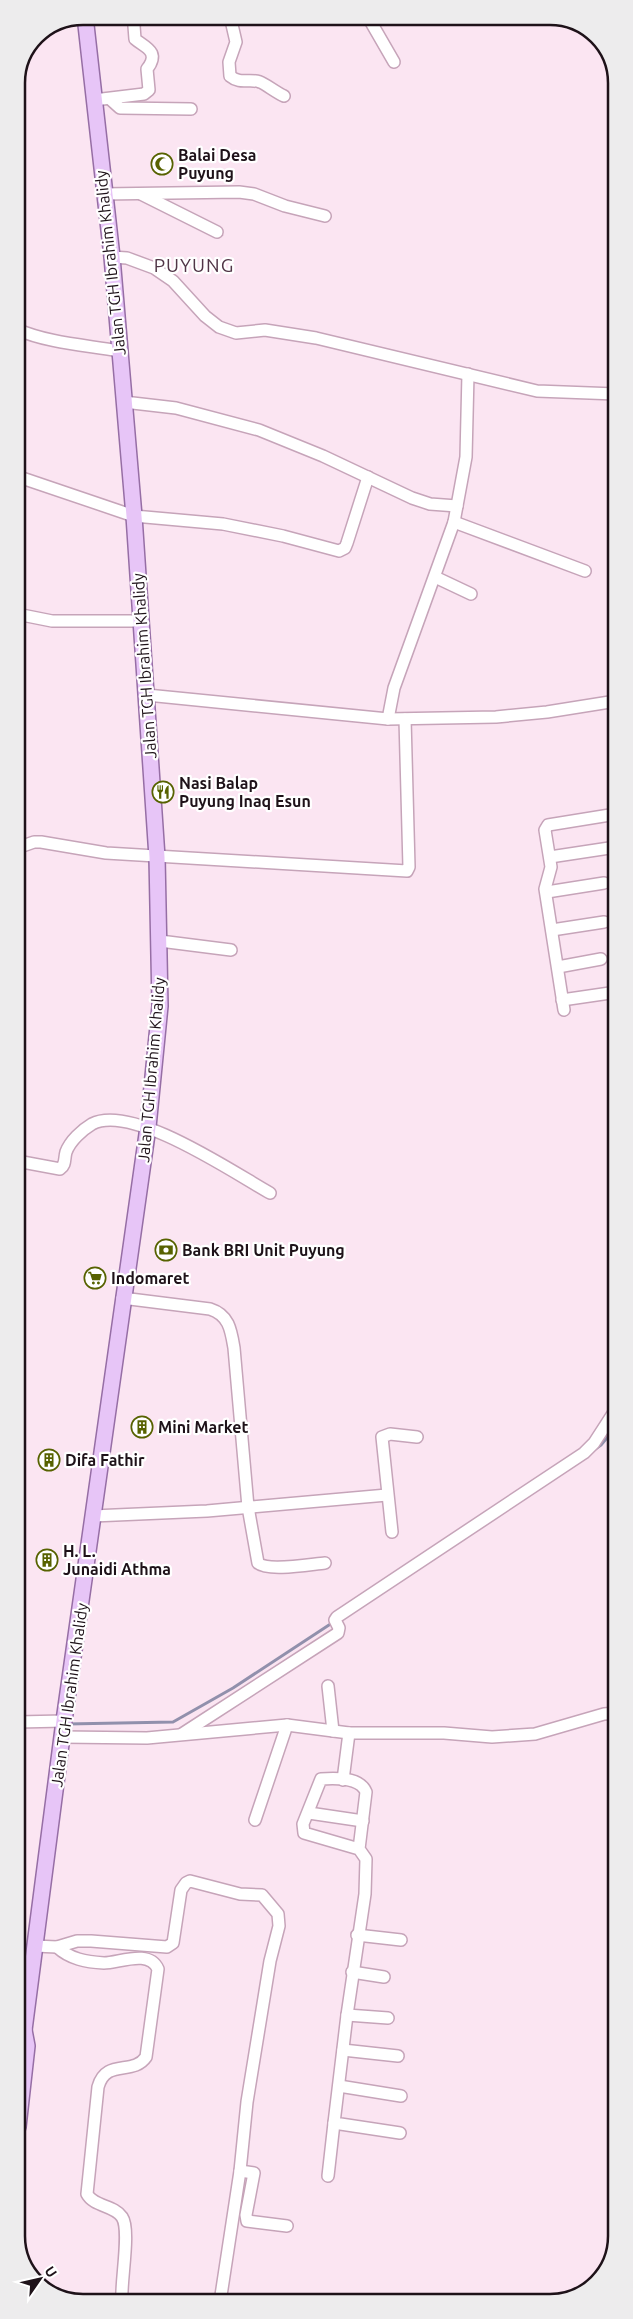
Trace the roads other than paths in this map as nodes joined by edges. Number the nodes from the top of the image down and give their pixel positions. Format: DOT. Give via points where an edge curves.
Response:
graph roads {
  1 [pos="87,25"];
  2 [pos="134,25"];
  3 [pos="232,25"];
  4 [pos="373,25"];
  5 [pos="394,62"];
  6 [pos="284,96"];
  7 [pos="102,99"];
  8 [pos="191,109"];
  9 [pos="104,194"];
  10 [pos="141,194"];
  11 [pos="325,216"];
  12 [pos="217,232"];
  13 [pos="112,256"];
  14 [pos="25,333"];
  15 [pos="119,351"];
  16 [pos="468,374"];
  17 [pos="608,394"];
  18 [pos="124,402"];
  19 [pos="368,477"];
  20 [pos="25,479"];
  21 [pos="457,506"];
  22 [pos="134,516"];
  23 [pos="454,522"];
  24 [pos="585,571"];
  25 [pos="435,577"];
  26 [pos="471,594"];
  27 [pos="25,615"];
  28 [pos="142,621"];
  29 [pos="147,695"];
  30 [pos="608,701"];
  31 [pos="388,719"];
  32 [pos="405,719"];
  33 [pos="608,815"];
  34 [pos="25,844"];
  35 [pos="608,848"];
  36 [pos="157,857"];
  37 [pos="550,857"];
  38 [pos="604,883"];
  39 [pos="547,892"];
  40 [pos="604,922"];
  41 [pos="552,930"];
  42 [pos="160,941"];
  43 [pos="231,950"];
  44 [pos="601,958"];
  45 [pos="558,967"];
  46 [pos="608,994"];
  47 [pos="148,1127"];
  48 [pos="25,1162"];
  49 [pos="270,1193"];
  50 [pos="122,1298"];
  51 [pos="608,1421"];
  52 [pos="417,1438"];
  53 [pos="387,1495"];
  54 [pos="248,1507"];
  55 [pos="93,1516"];
  56 [pos="392,1532"];
  57 [pos="325,1563"];
  58 [pos="328,1686"];
  59 [pos="608,1714"];
  60 [pos="25,1723"];
  61 [pos="287,1725"];
  62 [pos="63,1729"];
  63 [pos="333,1731"];
  64 [pos="349,1733"];
  65 [pos="182,1735"];
  66 [pos="343,1780"];
  67 [pos="309,1813"];
  68 [pos="255,1820"];
  69 [pos="362,1821"];
  70 [pos="359,1849"];
  71 [pos="357,1935"];
  72 [pos="401,1940"];
  73 [pos="35,1946"];
  74 [pos="57,1947"];
  75 [pos="352,1972"];
  76 [pos="384,1977"];
  77 [pos="25,2010"];
  78 [pos="347,2015"];
  79 [pos="388,2018"];
  80 [pos="25,2043"];
  81 [pos="343,2050"];
  82 [pos="398,2056"];
  83 [pos="25,2064"];
  84 [pos="339,2086"];
  85 [pos="401,2096"];
  86 [pos="334,2123"];
  87 [pos="400,2133"];
  88 [pos="240,2171"];
  89 [pos="328,2176"];
  90 [pos="287,2226"];
  91 [pos="122,2294"];
  92 [pos="221,2294"];
  1 -- 7 [label="main road, Jalan TGH Ibrahim Khalidy"];
  2 -- 7 [label="street" via="135,39 146,44 151,54 147,69 150,88 144,94"];
  3 -- 6 [label="street" via="236,42 229,62 230,76 236,81 260,81"];
  4 -- 5 [label="street"];
  7 -- 8 [label="street" via="120,108"];
  7 -- 9 [label="main road, Jalan TGH Ibrahim Khalidy"];
  9 -- 10 [label="street"];
  9 -- 13 [label="main road, Jalan TGH Ibrahim Khalidy"];
  10 -- 11 [label="street" via="238,192"];
  10 -- 12 [label="street"];
  13 -- 15 [label="main road, Jalan TGH Ibrahim Khalidy"];
  13 -- 16 [label="street" via="145,264 163,274 205,316 236,333 265,330 316,338"];
  14 -- 15 [label="street"];
  15 -- 18 [label="main road, Jalan TGH Ibrahim Khalidy"];
  16 -- 17 [label="street" via="537,391"];
  16 -- 21 [label="street" via="466,457"];
  18 -- 19 [label="street" via="176,408 259,430"];
  18 -- 22 [label="main road, Jalan TGH Ibrahim Khalidy"];
  19 -- 21 [label="street" via="430,504"];
  19 -- 22 [label="street" via="348,543 341,550 230,525"];
  20 -- 22 [label="street"];
  21 -- 23 [label="street"];
  22 -- 28 [label="main road, Jalan TGH Ibrahim Khalidy"];
  23 -- 24 [label="street"];
  23 -- 25 [label="street"];
  25 -- 26 [label="street"];
  25 -- 31 [label="street" via="394,688"];
  27 -- 28 [label="street" via="66,622"];
  28 -- 29 [label="main road, Jalan TGH Ibrahim Khalidy"];
  29 -- 31 [label="street"];
  29 -- 36 [label="main road, Jalan TGH Ibrahim Khalidy"];
  30 -- 32 [label="street" via="496,717"];
  31 -- 32 [label="street"];
  32 -- 36 [label="street" via="407,871"];
  33 -- 37 [label="street" via="548,826 545,830"];
  34 -- 36 [label="street" via="41,842 106,853"];
  35 -- 37 [label="street"];
  36 -- 42 [label="main road, Jalan TGH Ibrahim Khalidy"];
  37 -- 39 [label="street" via="551,870 545,884"];
  38 -- 39 [label="street"];
  39 -- 41 [label="street"];
  40 -- 41 [label="street"];
  41 -- 45 [label="street"];
  42 -- 43 [label="street"];
  42 -- 47 [label="main road, Jalan TGH Ibrahim Khalidy" via="160,1006"];
  44 -- 45 [label="street"];
  45 -- 46 [label="street" via="563,1005"];
  47 -- 48 [label="street" via="113,1120 96,1122 82,1131 69,1146 60,1169"];
  47 -- 49 [label="street"];
  47 -- 50 [label="main road, Jalan TGH Ibrahim Khalidy"];
  50 -- 54 [label="street" via="210,1309 227,1320 234,1348"];
  50 -- 55 [label="main road, Jalan TGH Ibrahim Khalidy"];
  51 -- 65 [label="street" via="584,1453 387,1582 337,1624 336,1634"];
  52 -- 53 [label="street" via="390,1434 382,1437"];
  53 -- 54 [label="street"];
  53 -- 56 [label="street"];
  54 -- 55 [label="street"];
  54 -- 57 [label="street" via="256,1555 261,1565"];
  55 -- 62 [label="main road, Jalan TGH Ibrahim Khalidy"];
  58 -- 63 [label="street"];
  59 -- 64 [label="street" via="515,1736"];
  60 -- 62 [label="street"];
  61 -- 63 [label="street"];
  61 -- 65 [label="street"];
  61 -- 68 [label="street"];
  62 -- 65 [label="street" via="147,1738"];
  62 -- 73 [label="main road, Jalan TGH Ibrahim Khalidy"];
  63 -- 64 [label="street"];
  64 -- 66 [label="street"];
  66 -- 67 [label="street" via="320,1780"];
  66 -- 69 [label="street" via="354,1781 364,1788 366,1797"];
  67 -- 69 [label="street"];
  67 -- 70 [label="street" via="303,1828 306,1835"];
  69 -- 70 [label="street"];
  70 -- 71 [label="street" via="367,1868"];
  71 -- 72 [label="street"];
  71 -- 75 [label="street"];
  73 -- 74 [label="street"];
  73 -- 77 [label="main road, Jalan TGH Ibrahim Khalidy"];
  74 -- 88 [label="street" via="82,1941 169,1946 181,1890 190,1881 240,1894 262,1895 268,1900 278,1914 279,1926 270,1961 247,2102"];
  74 -- 91 [label="street" via="75,1959 105,1963 141,1958 152,1962 158,1969 146,2057 138,2064 108,2072 100,2079 86,2194 94,2202 118,2213 126,2226"];
  75 -- 76 [label="street"];
  75 -- 78 [label="street"];
  78 -- 79 [label="street"];
  78 -- 81 [label="street"];
  80 -- 83 [label="main road, Jalan TGH Ibrahim Khalidy"];
  81 -- 82 [label="street"];
  81 -- 84 [label="street"];
  84 -- 85 [label="street"];
  84 -- 86 [label="street"];
  86 -- 87 [label="street"];
  86 -- 89 [label="street"];
  88 -- 90 [label="street" via="254,2173 247,2221"];
  88 -- 92 [label="street"];
}
